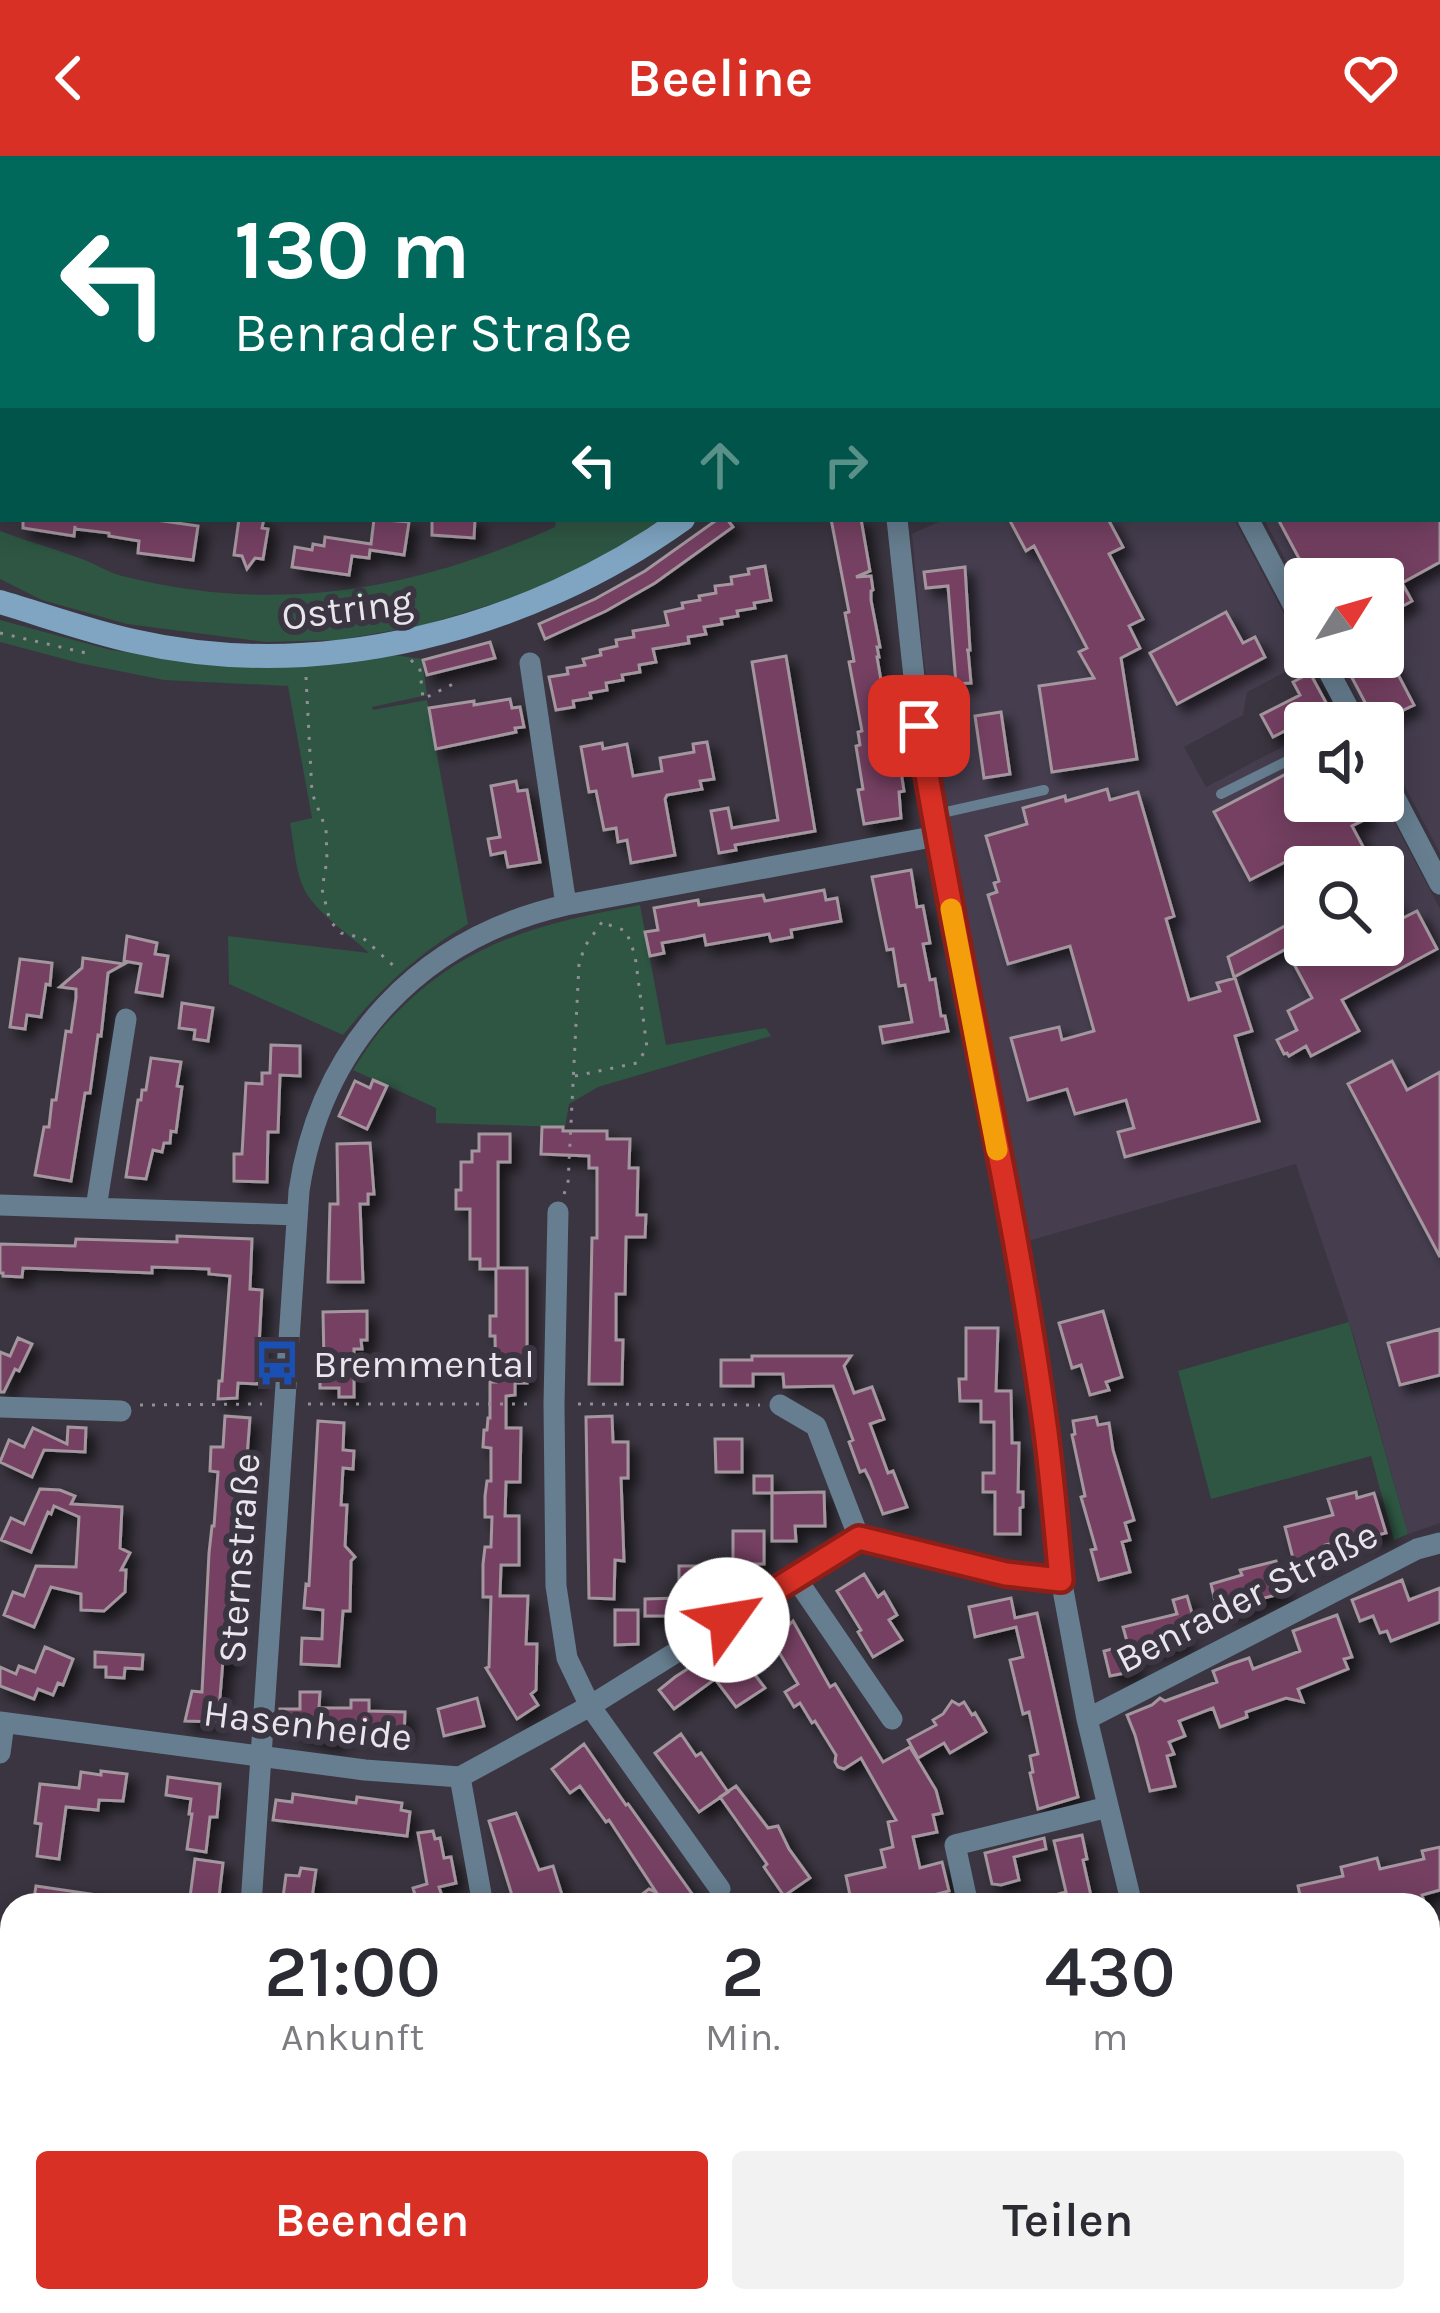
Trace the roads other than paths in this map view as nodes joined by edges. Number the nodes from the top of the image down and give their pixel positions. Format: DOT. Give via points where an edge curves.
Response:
graph roads {
  1 [pos="678,522"];
  2 [pos="897,522"];
  3 [pos="1250,522"];
  4 [pos="1284,587"];
  5 [pos="0,602"];
  6 [pos="530,663"];
  7 [pos="1284,762"];
  8 [pos="1044,790"];
  9 [pos="1220,794"];
  10 [pos="1404,815"];
  11 [pos="935,825"];
  12 [pos="1440,884"];
  13 [pos="566,905"];
  14 [pos="127,1019"];
  15 [pos="0,1205"];
  16 [pos="96,1208"];
  17 [pos="558,1212"];
  18 [pos="297,1215"];
  19 [pos="780,1406"];
  20 [pos="0,1407"];
  21 [pos="121,1412"];
  22 [pos="859,1538"];
  23 [pos="1440,1543"];
  24 [pos="795,1577"];
  25 [pos="1061,1580"];
  26 [pos="590,1706"];
  27 [pos="892,1719"];
  28 [pos="1087,1719"];
  29 [pos="2,1722"];
  30 [pos="0,1753"];
  31 [pos="260,1756"];
  32 [pos="460,1777"];
  33 [pos="1108,1807"];
  34 [pos="720,1889"];
  35 [pos="252,1893"];
  36 [pos="481,1893"];
  37 [pos="965,1893"];
  38 [pos="1129,1893"];
  1 -- 5 [label="main road, Ostring" via="601,572 506,613 412,641 296,656 133,641"];
  2 -- 11 [label="street, Benrader Straße"];
  3 -- 4 [label="street"];
  6 -- 13 [label="street"];
  7 -- 9 [label="lane"];
  8 -- 11 [label="lane"];
  10 -- 12 [label="street"];
  11 -- 13 [label="street, Sternstraße"];
  11 -- 25 [label="street, Benrader Straße" via="1046,1427"];
  13 -- 18 [label="street, Sternstraße" via="445,956 362,1034 329,1086 308,1142"];
  14 -- 16 [label="street"];
  15 -- 16 [label="street"];
  16 -- 18 [label="street"];
  17 -- 26 [label="street" via="556,1586 568,1658"];
  18 -- 31 [label="street, Sternstraße"];
  19 -- 22 [label="street" via="816,1426"];
  20 -- 21 [label="street"];
  22 -- 24 [label="street, Hasenheide"];
  22 -- 25 [label="street"];
  23 -- 28 [label="street, Benrader Straße"];
  24 -- 26 [label="street, Hasenheide"];
  24 -- 27 [label="street"];
  25 -- 28 [label="street, Benrader Straße"];
  26 -- 32 [label="street, Hasenheide"];
  26 -- 34 [label="street"];
  28 -- 33 [label="street, Benrader Straße"];
  29 -- 30 [label="street"];
  29 -- 31 [label="street, Hasenheide"];
  31 -- 32 [label="street, Hasenheide"];
  31 -- 35 [label="street, Sternstraße"];
  32 -- 36 [label="street"];
  33 -- 37 [label="street" via="955,1845"];
  33 -- 38 [label="street, Benrader Straße"];
}
